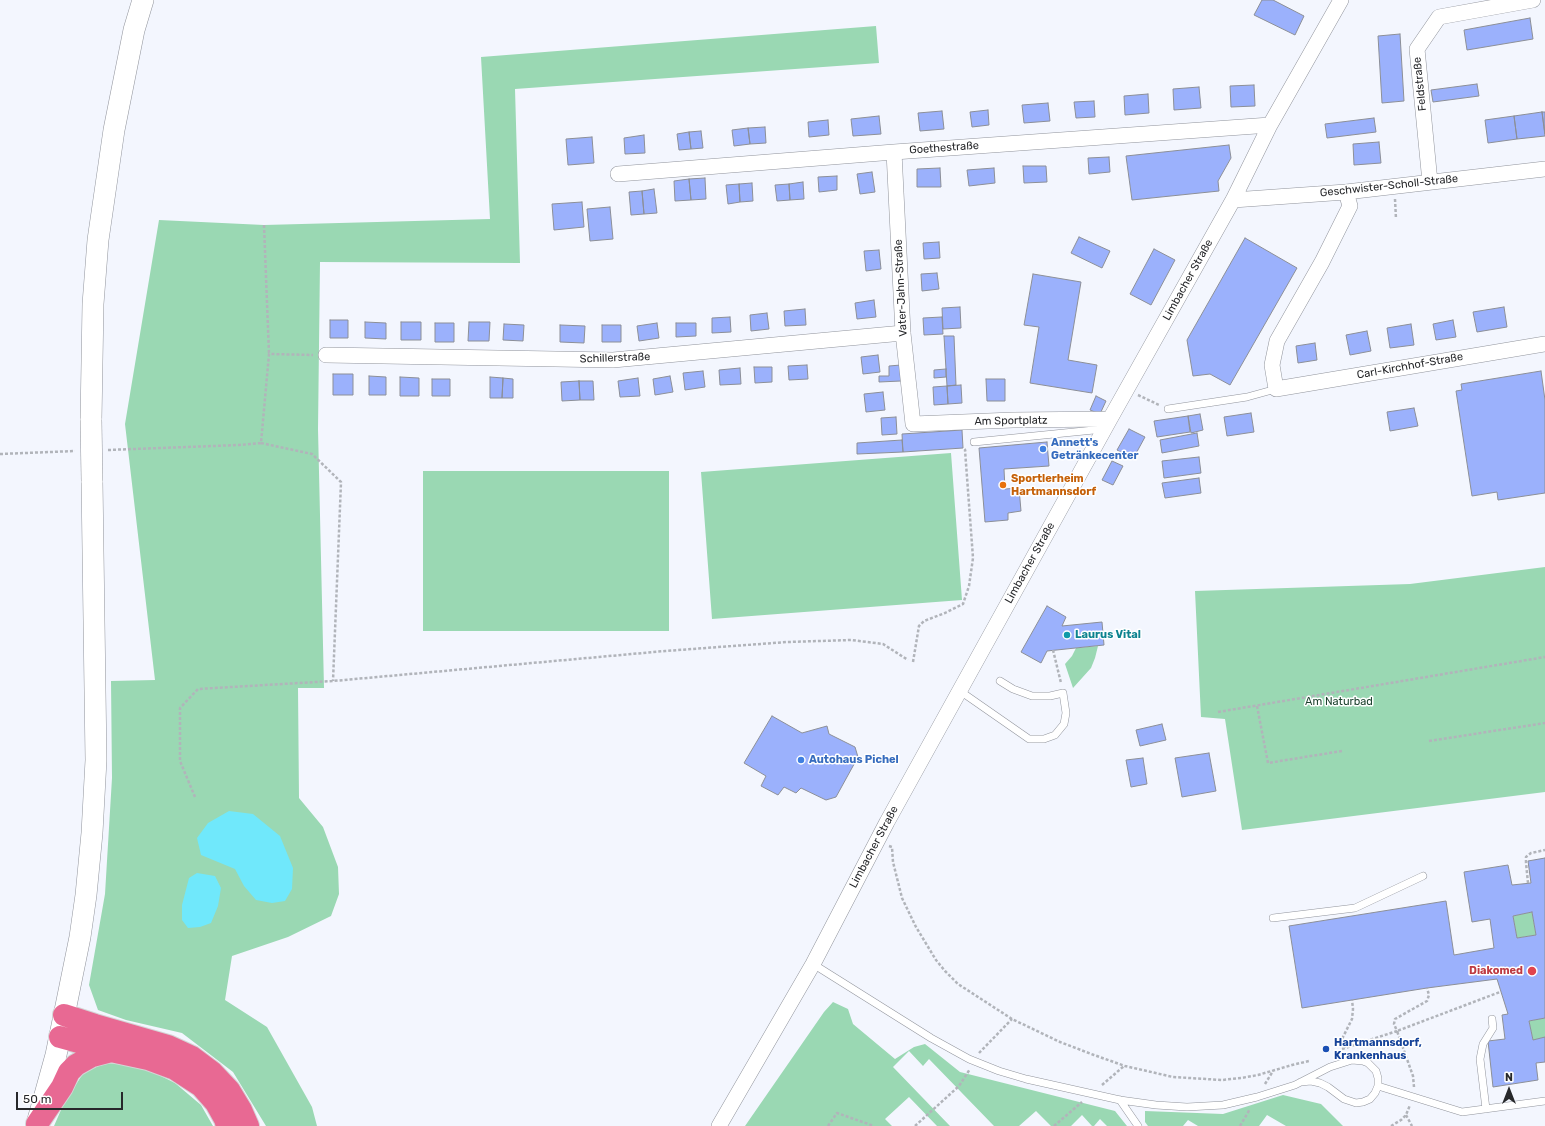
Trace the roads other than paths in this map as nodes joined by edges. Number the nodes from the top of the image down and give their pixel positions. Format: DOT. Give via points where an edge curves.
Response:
graph roads {
  1 [pos="143,0"];
  2 [pos="1341,0"];
  3 [pos="1533,0"];
  4 [pos="1270,125"];
  5 [pos="894,152"];
  6 [pos="1545,170"];
  7 [pos="618,174"];
  8 [pos="1430,182"];
  9 [pos="1346,192"];
  10 [pos="1233,200"];
  11 [pos="904,333"];
  12 [pos="1545,344"];
  13 [pos="326,355"];
  14 [pos="1276,389"];
  15 [pos="1168,409"];
  16 [pos="913,424"];
  17 [pos="1107,424"];
  18 [pos="974,442"];
  19 [pos="1000,681"];
  20 [pos="960,691"];
  21 [pos="1423,876"];
  22 [pos="1273,918"];
  23 [pos="813,964"];
  24 [pos="64,1014"];
  25 [pos="1492,1019"];
  26 [pos="60,1037"];
  27 [pos="111,1051"];
  28 [pos="1301,1082"];
  29 [pos="1378,1086"];
  30 [pos="1120,1100"];
  31 [pos="1545,1101"];
  32 [pos="1486,1108"];
  33 [pos="36,1125"];
  34 [pos="228,1126"];
  35 [pos="248,1126"];
  36 [pos="718,1126"];
  37 [pos="1138,1126"];
  1 -- 24 [label="main road, bridge" via="134,30 114,130 98,240 93,304 91,420 96,684 94,811 84,909"];
  2 -- 4 [label="street, Limbacher Straße"];
  3 -- 8 [label="street, Feldstraße" via="1439,17 1417,49"];
  4 -- 5 [label="street, Goethestraße"];
  4 -- 10 [label="street, Limbacher Straße"];
  5 -- 7 [label="street, Goethestraße"];
  5 -- 11 [label="street, Vater-Jahn-Straße"];
  6 -- 8 [label="street, Geschwister-Scholl-Straße"];
  8 -- 9 [label="street, Geschwister-Scholl-Straße"];
  9 -- 10 [label="street, Geschwister-Scholl-Straße"];
  9 -- 14 [label="street" via="1350,206 1322,262 1277,341 1272,365"];
  10 -- 17 [label="street, Limbacher Straße"];
  11 -- 13 [label="street, Schillerstraße" via="613,360"];
  11 -- 16 [label="street, Vater-Jahn-Straße"];
  12 -- 14 [label="street, Carl-Kirchhof-Straße"];
  14 -- 15 [label="lane, Carl-Kirchhof-Straße"];
  16 -- 17 [label="street, Am Sportplatz" via="1013,420"];
  17 -- 18 [label="lane"];
  17 -- 20 [label="street, Limbacher Straße"];
  19 -- 20 [label="lane" via="1032,696 1063,693 1066,713 1064,724 1055,735 1044,739 1029,739"];
  20 -- 23 [label="street, Limbacher Straße"];
  21 -- 22 [label="lane" via="1355,908"];
  23 -- 30 [label="lane" via="930,1038 972,1060 1026,1079"];
  23 -- 36 [label="street, Limbacher Straße"];
  24 -- 26 [label="main road"];
  24 -- 35 [label="highway" via="168,1046 192,1057 212,1072 229,1090"];
  25 -- 32 [label="lane" via="1493,1028 1483,1044 1480,1059"];
  26 -- 27 [label="highway"];
  26 -- 33 [label="main road"];
  27 -- 33 [label="highway" via="92,1056 76,1065"];
  27 -- 34 [label="highway" via="148,1059 175,1069 201,1086 216,1103"];
  28 -- 29 [label="lane" via="1311,1081 1328,1086 1344,1099 1356,1103 1370,1099"];
  28 -- 29 [label="lane" via="1330,1067 1358,1060 1372,1066 1378,1078"];
  28 -- 30 [label="lane" via="1238,1103 1206,1107 1156,1105"];
  29 -- 32 [label="lane" via="1462,1112"];
  30 -- 37 [label="lane"];
  31 -- 32 [label="lane"];
}
